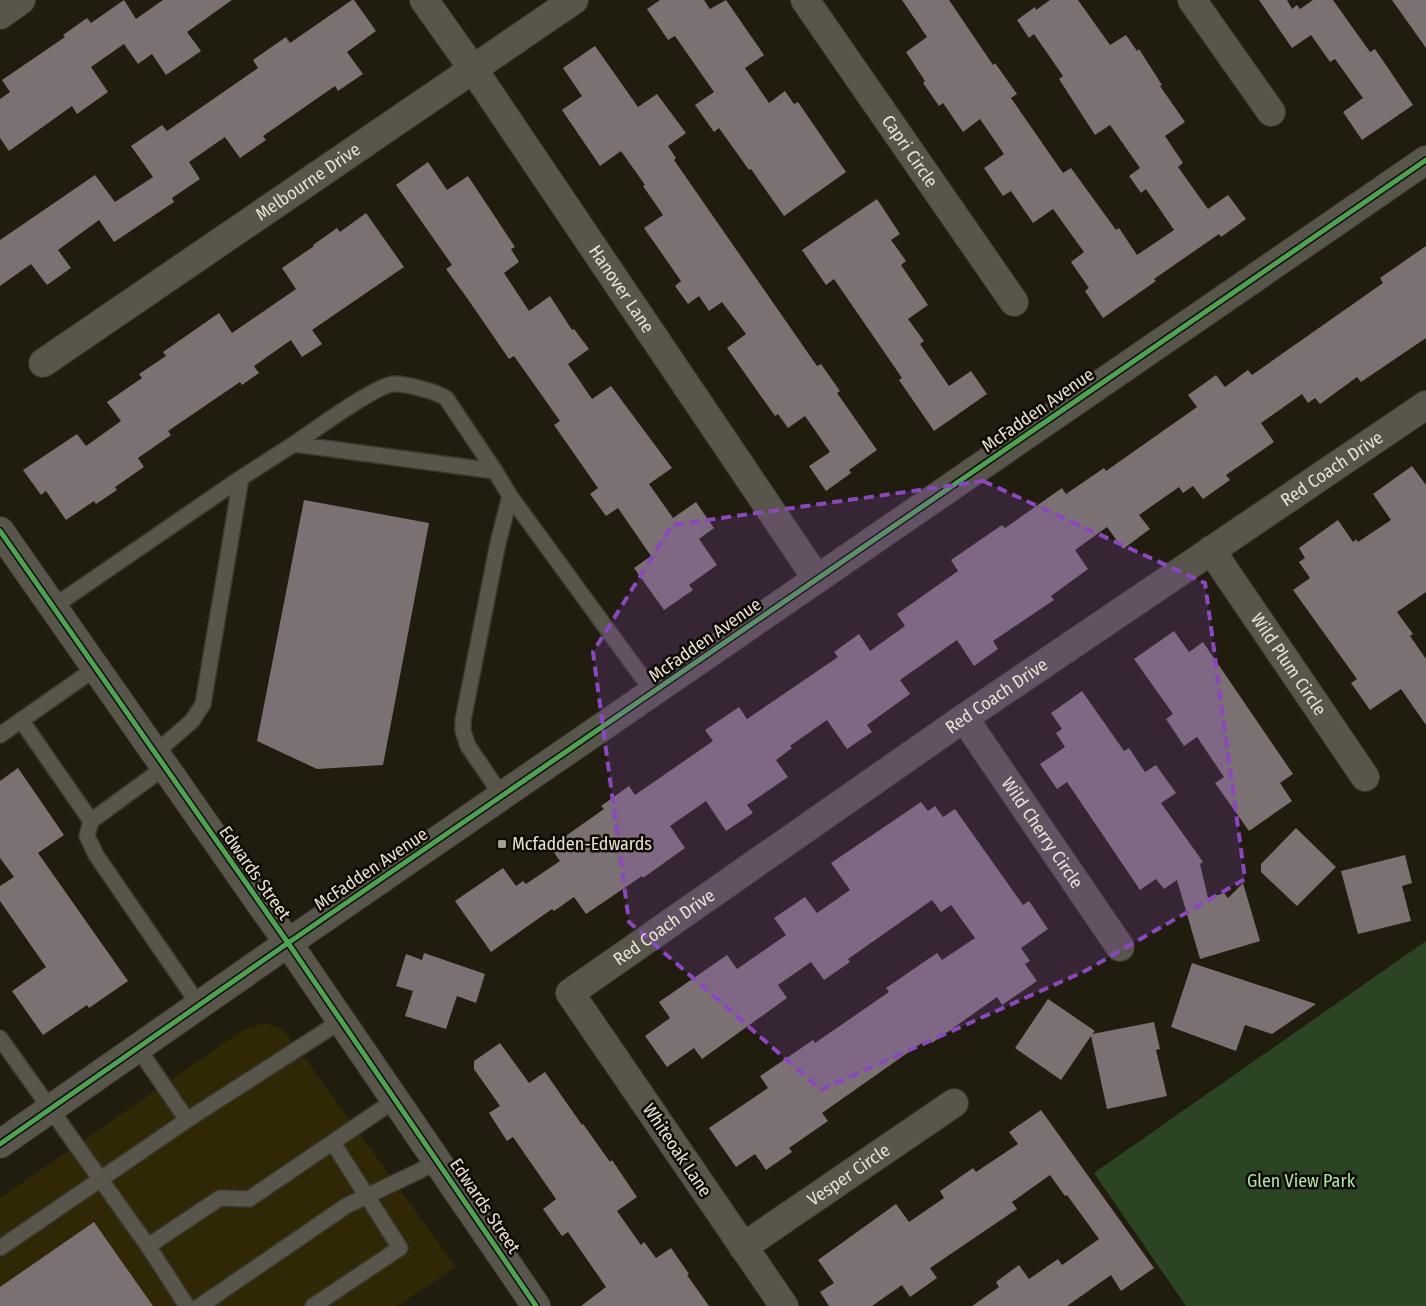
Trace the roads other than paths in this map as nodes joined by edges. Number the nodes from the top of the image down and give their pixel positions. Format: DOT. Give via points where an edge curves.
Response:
graph roads {
  1 [pos="22,0"];
  2 [pos="424,0"];
  3 [pos="574,0"];
  4 [pos="805,0"];
  5 [pos="1192,0"];
  6 [pos="0,15"];
  7 [pos="473,69"];
  8 [pos="1271,112"];
  9 [pos="1426,160"];
  10 [pos="1014,302"];
  11 [pos="43,362"];
  12 [pos="1426,405"];
  13 [pos="294,444"];
  14 [pos="495,471"];
  15 [pos="241,478"];
  16 [pos="510,496"];
  17 [pos="0,531"];
  18 [pos="1211,550"];
  19 [pos="817,579"];
  20 [pos="54,607"];
  21 [pos="96,668"];
  22 [pos="653,692"];
  23 [pos="964,718"];
  24 [pos="21,720"];
  25 [pos="0,735"];
  26 [pos="160,760"];
  27 [pos="1365,777"];
  28 [pos="502,796"];
  29 [pos="91,821"];
  30 [pos="288,943"];
  31 [pos="1120,947"];
  32 [pos="570,993"];
  33 [pos="199,1005"];
  34 [pos="341,1021"];
  35 [pos="0,1038"];
  36 [pos="138,1048"];
  37 [pos="395,1100"];
  38 [pos="954,1103"];
  39 [pos="50,1109"];
  40 [pos="187,1120"];
  41 [pos="333,1143"];
  42 [pos="0,1144"];
  43 [pos="438,1162"];
  44 [pos="99,1179"];
  45 [pos="366,1196"];
  46 [pos="148,1246"];
  47 [pos="743,1247"];
  48 [pos="0,1248"];
  49 [pos="187,1306"];
  50 [pos="200,1306"];
  51 [pos="313,1306"];
  52 [pos="536,1306"];
  53 [pos="784,1306"];
  1 -- 6 [label="street"];
  2 -- 7 [label="street, Hanover Lane"];
  3 -- 7 [label="street, Melbourne Drive"];
  4 -- 10 [label="street, Capri Circle"];
  5 -- 8 [label="street"];
  7 -- 11 [label="street, Melbourne Drive"];
  7 -- 19 [label="street, Hanover Lane"];
  9 -- 19 [label="street, McFadden Avenue"];
  12 -- 18 [label="street, Red Coach Drive"];
  13 -- 14 [label="lane"];
  13 -- 14 [label="lane" via="376,390 393,384 435,391 446,398"];
  13 -- 15 [label="lane"];
  14 -- 16 [label="lane"];
  15 -- 20 [label="lane"];
  15 -- 26 [label="lane" via="203,704"];
  16 -- 22 [label="lane"];
  16 -- 28 [label="lane" via="463,720 468,746"];
  17 -- 20 [label="street, Edwards Street"];
  18 -- 23 [label="street, Red Coach Drive"];
  18 -- 27 [label="street, Wild Plum Circle"];
  19 -- 22 [label="street, McFadden Avenue"];
  20 -- 21 [label="street, Edwards Street"];
  21 -- 24 [label="lane"];
  21 -- 26 [label="street, Edwards Street"];
  22 -- 28 [label="street, McFadden Avenue"];
  23 -- 31 [label="street, Wild Cherry Circle"];
  23 -- 32 [label="street, Red Coach Drive"];
  24 -- 25 [label="lane"];
  24 -- 29 [label="lane"];
  26 -- 29 [label="lane"];
  26 -- 30 [label="street, Edwards Street"];
  28 -- 30 [label="street, McFadden Avenue"];
  29 -- 33 [label="lane" via="87,836 96,855"];
  30 -- 33 [label="street, McFadden Avenue"];
  30 -- 34 [label="street, Edwards Street"];
  32 -- 47 [label="street, Whiteoak Lane"];
  33 -- 36 [label="street, McFadden Avenue"];
  34 -- 37 [label="street, Edwards Street"];
  34 -- 40 [label="lane"];
  35 -- 39 [label="lane"];
  36 -- 39 [label="street, McFadden Avenue"];
  36 -- 40 [label="lane"];
  37 -- 41 [label="lane"];
  37 -- 43 [label="street, Edwards Street"];
  38 -- 47 [label="street, Vesper Circle"];
  39 -- 42 [label="street, McFadden Avenue"];
  39 -- 44 [label="lane"];
  40 -- 44 [label="lane"];
  41 -- 45 [label="lane"];
  41 -- 46 [label="lane" via="249,1199 220,1198"];
  43 -- 45 [label="lane"];
  43 -- 52 [label="street, Edwards Street"];
  44 -- 46 [label="lane"];
  44 -- 48 [label="lane"];
  45 -- 50 [label="lane" via="346,1206"];
  45 -- 51 [label="lane" via="400,1248"];
  46 -- 49 [label="lane"];
  47 -- 53 [label="street, Whiteoak Lane"];
}
